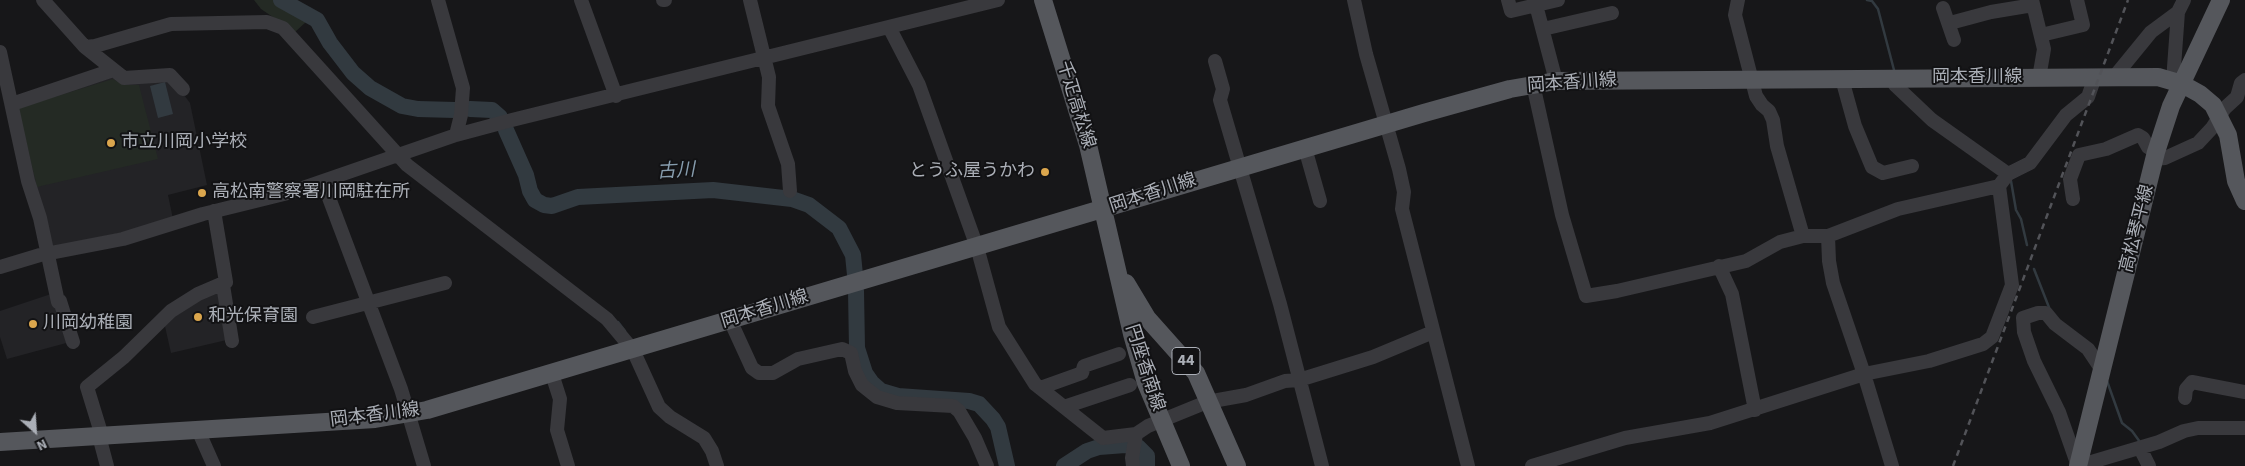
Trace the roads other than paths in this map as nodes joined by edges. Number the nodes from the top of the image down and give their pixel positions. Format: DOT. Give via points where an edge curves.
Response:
graph roads {
  1 [pos="44,0"];
  2 [pos="438,0"];
  3 [pos="581,0"];
  4 [pos="750,0"];
  5 [pos="998,0"];
  6 [pos="1043,0"];
  7 [pos="1354,0"];
  8 [pos="1508,0"];
  9 [pos="1558,0"];
  10 [pos="1738,0"];
  11 [pos="2077,0"];
  12 [pos="2221,0"];
  13 [pos="2033,2"];
  14 [pos="1536,5"];
  15 [pos="1989,6"];
  16 [pos="2181,6"];
  17 [pos="1943,8"];
  18 [pos="1612,13"];
  19 [pos="1950,23"];
  20 [pos="889,27"];
  21 [pos="1543,29"];
  22 [pos="2041,35"];
  23 [pos="1954,40"];
  24 [pos="85,47"];
  25 [pos="0,52"];
  26 [pos="764,58"];
  27 [pos="1215,61"];
  28 [pos="113,70"];
  29 [pos="2115,76"];
  30 [pos="2095,77"];
  31 [pos="2039,78"];
  32 [pos="1753,79"];
  33 [pos="1842,79"];
  34 [pos="1894,79"];
  35 [pos="2245,80"];
  36 [pos="1556,81"];
  37 [pos="2177,83"];
  38 [pos="1533,84"];
  39 [pos="183,89"];
  40 [pos="616,96"];
  41 [pos="12,104"];
  42 [pos="2220,115"];
  43 [pos="1386,124"];
  44 [pos="456,135"];
  45 [pos="1305,148"];
  46 [pos="397,155"];
  47 [pos="2156,155"];
  48 [pos="1912,166"];
  49 [pos="1240,168"];
  50 [pos="2008,174"];
  51 [pos="323,182"];
  52 [pos="1999,186"];
  53 [pos="790,191"];
  54 [pos="2072,199"];
  55 [pos="1320,201"];
  56 [pos="2245,201"];
  57 [pos="1102,210"];
  58 [pos="214,211"];
  59 [pos="1803,236"];
  60 [pos="1828,236"];
  61 [pos="978,247"];
  62 [pos="46,254"];
  63 [pos="1719,266"];
  64 [pos="1118,267"];
  65 [pos="0,268"];
  66 [pos="445,283"];
  67 [pos="223,284"];
  68 [pos="369,303"];
  69 [pos="313,317"];
  70 [pos="730,320"];
  71 [pos="1433,332"];
  72 [pos="232,341"];
  73 [pos="72,342"];
  74 [pos="633,350"];
  75 [pos="1119,354"];
  76 [pos="2102,370"];
  77 [pos="552,374"];
  78 [pos="1864,374"];
  79 [pos="1299,380"];
  80 [pos="1130,385"];
  81 [pos="1040,388"];
  82 [pos="2245,392"];
  83 [pos="2185,398"];
  84 [pos="1207,402"];
  85 [pos="1064,407"];
  86 [pos="1755,410"];
  87 [pos="409,414"];
  88 [pos="1161,420"];
  89 [pos="2245,428"];
  90 [pos="198,430"];
  91 [pos="101,436"];
  92 [pos="0,442"];
  93 [pos="1134,448"];
  94 [pos="2140,448"];
  95 [pos="107,466"];
  96 [pos="214,466"];
  97 [pos="424,466"];
  98 [pos="568,466"];
  99 [pos="718,466"];
  100 [pos="987,466"];
  101 [pos="1181,466"];
  102 [pos="1237,466"];
  103 [pos="1322,466"];
  104 [pos="1468,466"];
  105 [pos="1532,466"];
  106 [pos="1892,466"];
  107 [pos="2078,466"];
  108 [pos="2149,466"];
  1 -- 24 [label="street"];
  2 -- 44 [label="street" via="463,88"];
  3 -- 40 [label="street"];
  4 -- 26 [label="street"];
  5 -- 20 [label="street"];
  6 -- 57 [label="main road, 千疋高松線" via="1088,145"];
  7 -- 43 [label="street"];
  8 -- 14 [label="street" via="1511,11"];
  9 -- 14 [label="street"];
  10 -- 32 [label="street" via="1735,15"];
  11 -- 22 [label="street" via="2083,25"];
  12 -- 37 [label="main road, 高松琴平線"];
  13 -- 15 [label="street"];
  13 -- 22 [label="street"];
  14 -- 21 [label="street"];
  15 -- 19 [label="street"];
  16 -- 29 [label="street" via="2151,32"];
  16 -- 37 [label="street"];
  17 -- 19 [label="street"];
  18 -- 21 [label="street"];
  19 -- 23 [label="street"];
  20 -- 26 [label="street"];
  20 -- 61 [label="street" via="919,85"];
  21 -- 36 [label="street"];
  22 -- 31 [label="street" via="2044,49"];
  24 -- 28 [label="street"];
  24 -- 46 [label="street" via="171,24 275,24 290,34"];
  25 -- 41 [label="street"];
  26 -- 40 [label="street"];
  26 -- 53 [label="street" via="769,77 768,106 788,164"];
  27 -- 49 [label="street" via="1222,89 1220,100"];
  28 -- 39 [label="street" via="130,79 170,75"];
  28 -- 41 [label="street"];
  29 -- 30 [label="main road, 岡本香川線"];
  29 -- 37 [label="main road, 岡本香川線" via="2158,77"];
  30 -- 31 [label="main road, 岡本香川線"];
  30 -- 50 [label="street" via="2088,97 2066,115 2030,163"];
  31 -- 34 [label="main road, 岡本香川線"];
  32 -- 33 [label="main road, 岡本香川線"];
  32 -- 36 [label="main road, 岡本香川線"];
  32 -- 59 [label="street" via="1756,96 1773,120 1777,146"];
  33 -- 34 [label="main road, 岡本香川線"];
  33 -- 48 [label="street" via="1855,126 1872,167 1883,173"];
  34 -- 50 [label="street" via="1895,85 1932,120"];
  35 -- 42 [label="street" via="2237,98"];
  36 -- 38 [label="main road, 岡本香川線"];
  37 -- 42 [label="main road, 岡本香川線" via="2207,99"];
  37 -- 47 [label="main road, 高松琴平線"];
  38 -- 43 [label="main road, 岡本香川線"];
  38 -- 63 [label="street" via="1562,216 1586,296"];
  40 -- 44 [label="street"];
  41 -- 62 [label="street"];
  42 -- 47 [label="street" via="2198,143 2165,158"];
  42 -- 56 [label="main road, 岡本香川線" via="2228,135 2236,181"];
  43 -- 45 [label="main road, 岡本香川線"];
  43 -- 71 [label="street" via="1404,192 1402,209"];
  44 -- 46 [label="street"];
  45 -- 49 [label="main road, 岡本香川線"];
  45 -- 55 [label="street"];
  46 -- 51 [label="street"];
  46 -- 74 [label="street" via="607,320"];
  47 -- 54 [label="street" via="2138,135 2106,149 2079,155 2070,179"];
  47 -- 76 [label="main road, 高松琴平線"];
  49 -- 57 [label="main road, 岡本香川線"];
  49 -- 79 [label="street"];
  50 -- 52 [label="street"];
  51 -- 58 [label="street"];
  51 -- 68 [label="street"];
  52 -- 60 [label="street" via="1898,209"];
  52 -- 78 [label="street" via="2012,285 1992,337 1983,344 1929,361"];
  57 -- 61 [label="main road, 岡本香川線"];
  57 -- 64 [label="main road, 円座香南線 / 44"];
  58 -- 62 [label="street" via="123,238"];
  58 -- 67 [label="street" via="226,282"];
  59 -- 60 [label="street"];
  59 -- 63 [label="street" via="1780,242 1746,261"];
  60 -- 78 [label="street" via="1833,283"];
  61 -- 70 [label="main road, 岡本香川線"];
  61 -- 81 [label="street" via="999,327"];
  62 -- 65 [label="street"];
  62 -- 73 [label="street"];
  63 -- 86 [label="street" via="1732,294"];
  64 -- 84 [label="main road, 円座香南線 / 44" via="1147,318 1196,373"];
  64 -- 88 [label="main road, 円座香南線 / 44" via="1134,342"];
  66 -- 68 [label="street"];
  67 -- 72 [label="street"];
  67 -- 91 [label="street" via="198,294 171,312 87,387"];
  68 -- 69 [label="street"];
  68 -- 87 [label="street"];
  70 -- 74 [label="main road, 岡本香川線"];
  70 -- 100 [label="street" via="752,368 759,373 773,373 798,359 842,350 851,353 862,385 877,397 897,402 953,406 975,438"];
  71 -- 79 [label="street" via="1373,357"];
  71 -- 104 [label="street"];
  74 -- 77 [label="main road, 岡本香川線"];
  74 -- 99 [label="street" via="655,401 670,417 704,438"];
  75 -- 81 [label="street" via="1084,366 1082,373"];
  76 -- 107 [label="main road, 高松琴平線"];
  76 -- 107 [label="street" via="2088,349 2046,313 2024,318 2024,332 2034,361 2059,412"];
  77 -- 87 [label="main road, 岡本香川線"];
  77 -- 98 [label="street" via="560,399 558,430"];
  78 -- 86 [label="street"];
  78 -- 106 [label="street"];
  79 -- 84 [label="street"];
  79 -- 103 [label="street"];
  80 -- 85 [label="street"];
  81 -- 85 [label="street"];
  82 -- 83 [label="street" via="2192,382 2186,389"];
  84 -- 88 [label="street"];
  84 -- 102 [label="main road, 円座香南線 / 44"];
  85 -- 93 [label="street" via="1103,438"];
  86 -- 105 [label="street" via="1710,423 1625,438"];
  87 -- 90 [label="main road, 岡本香川線"];
  87 -- 97 [label="street"];
  88 -- 93 [label="street"];
  88 -- 101 [label="main road, 円座香南線 / 44"];
  89 -- 94 [label="street" via="2198,428"];
  90 -- 91 [label="main road, 岡本香川線"];
  90 -- 96 [label="street"];
  91 -- 92 [label="main road, 岡本香川線"];
  91 -- 95 [label="street"];
  94 -- 107 [label="street"];
  94 -- 108 [label="street"];
}
